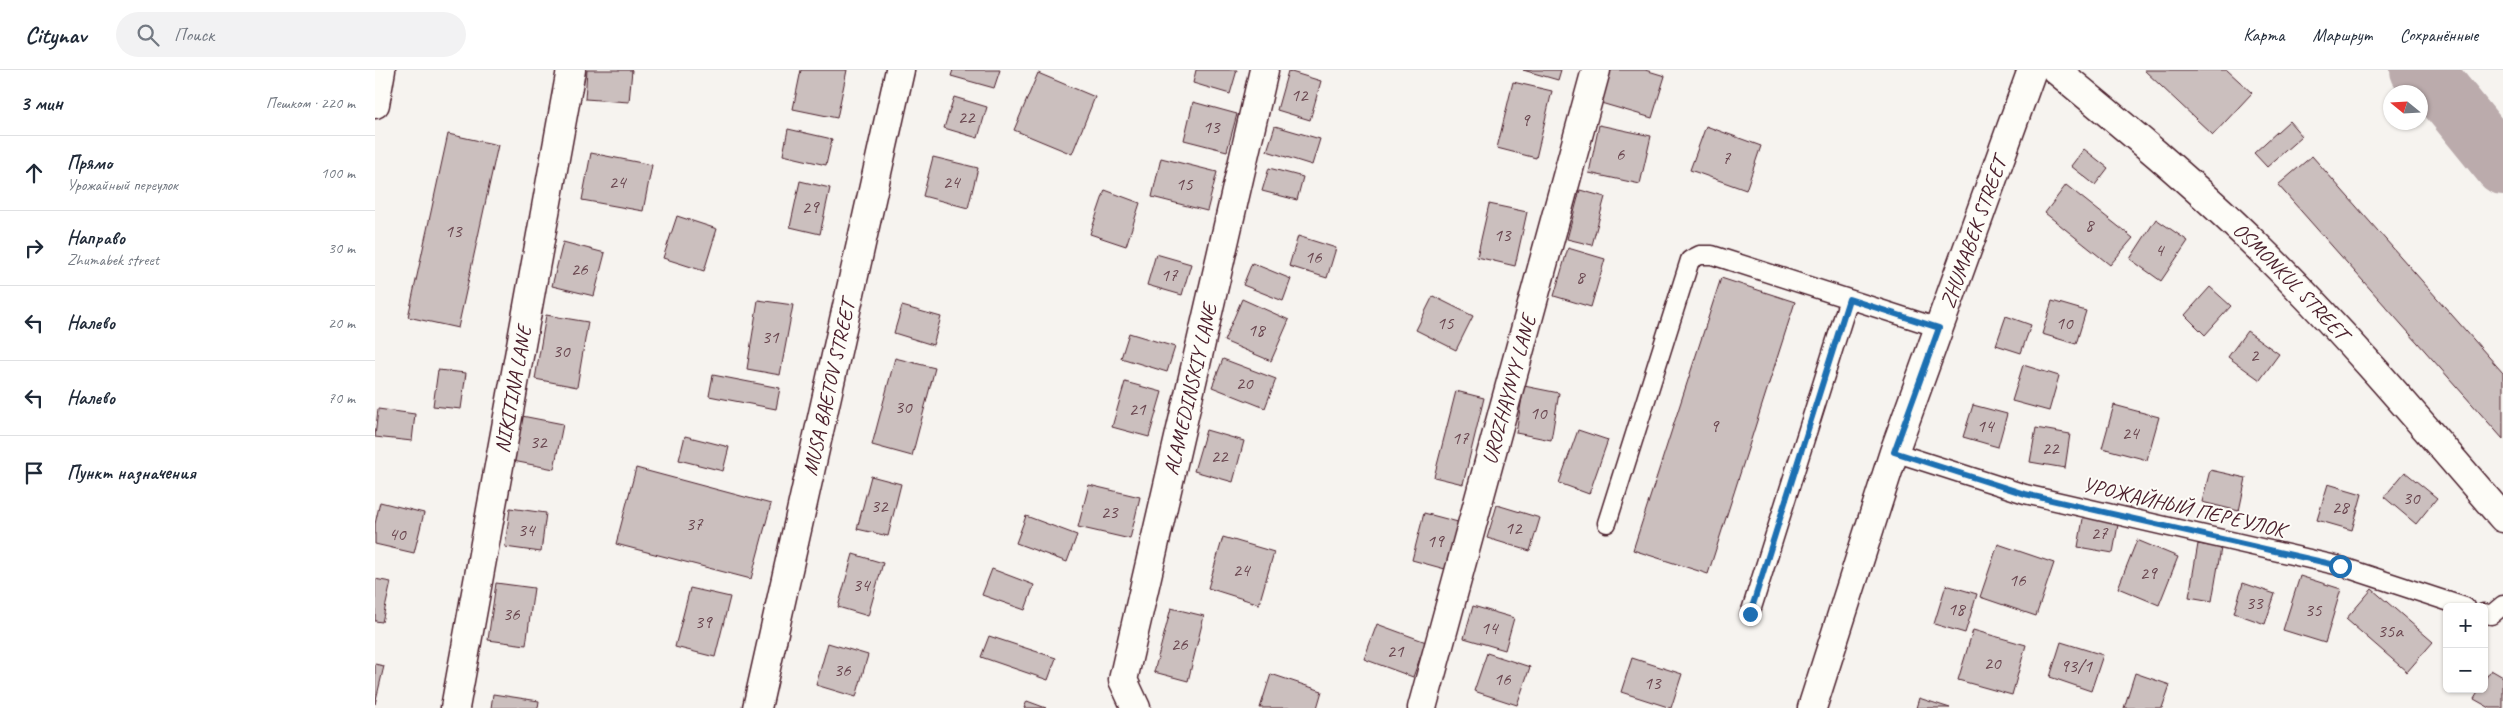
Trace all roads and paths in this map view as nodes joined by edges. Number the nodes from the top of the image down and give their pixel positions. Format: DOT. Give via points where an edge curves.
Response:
graph roads {
  1 [pos="381,70"];
  2 [pos="571,70"];
  3 [pos="900,70"];
  4 [pos="1264,70"];
  5 [pos="1596,70"];
  6 [pos="2033,70"];
  7 [pos="2056,70"];
  8 [pos="375,104"];
  9 [pos="1849,299"];
  10 [pos="1939,328"];
  11 [pos="1894,452"];
  12 [pos="2503,518"];
  13 [pos="1607,523"];
  14 [pos="2453,603"];
  15 [pos="2503,605"];
  16 [pos="1750,614"];
  17 [pos="2488,615"];
  18 [pos="455,708"];
  19 [pos="757,708"];
  20 [pos="1136,708"];
  21 [pos="1422,708"];
  22 [pos="1812,708"];
  1 -- 8 [label="street"];
  2 -- 18 [label="street, NIKITINA LANE"];
  3 -- 19 [label="street, MUSA BAETOV STREET"];
  4 -- 20 [label="street, ALAMEDINSKIY LANE" via="1123,680"];
  5 -- 21 [label="street, UROZHAYNYY LANE"];
  6 -- 10 [label="street, ZHUMABEK STREET"];
  7 -- 12 [label="street, OSMONKUL STREET" via="2169,163 2255,244 2356,348"];
  9 -- 10 [label="lane"];
  9 -- 13 [label="lane" via="1712,255 1700,255 1690,260"];
  9 -- 16 [label="lane"];
  10 -- 11 [label="street, ZHUMABEK STREET"];
  11 -- 14 [label="lane, УРОЖАЙНЫЙ ПЕРЕУЛОК" via="2025,494 2340,566"];
  11 -- 22 [label="street, ZHUMABEK STREET"];
  15 -- 17 [label="lane" via="2491,616"];
}
